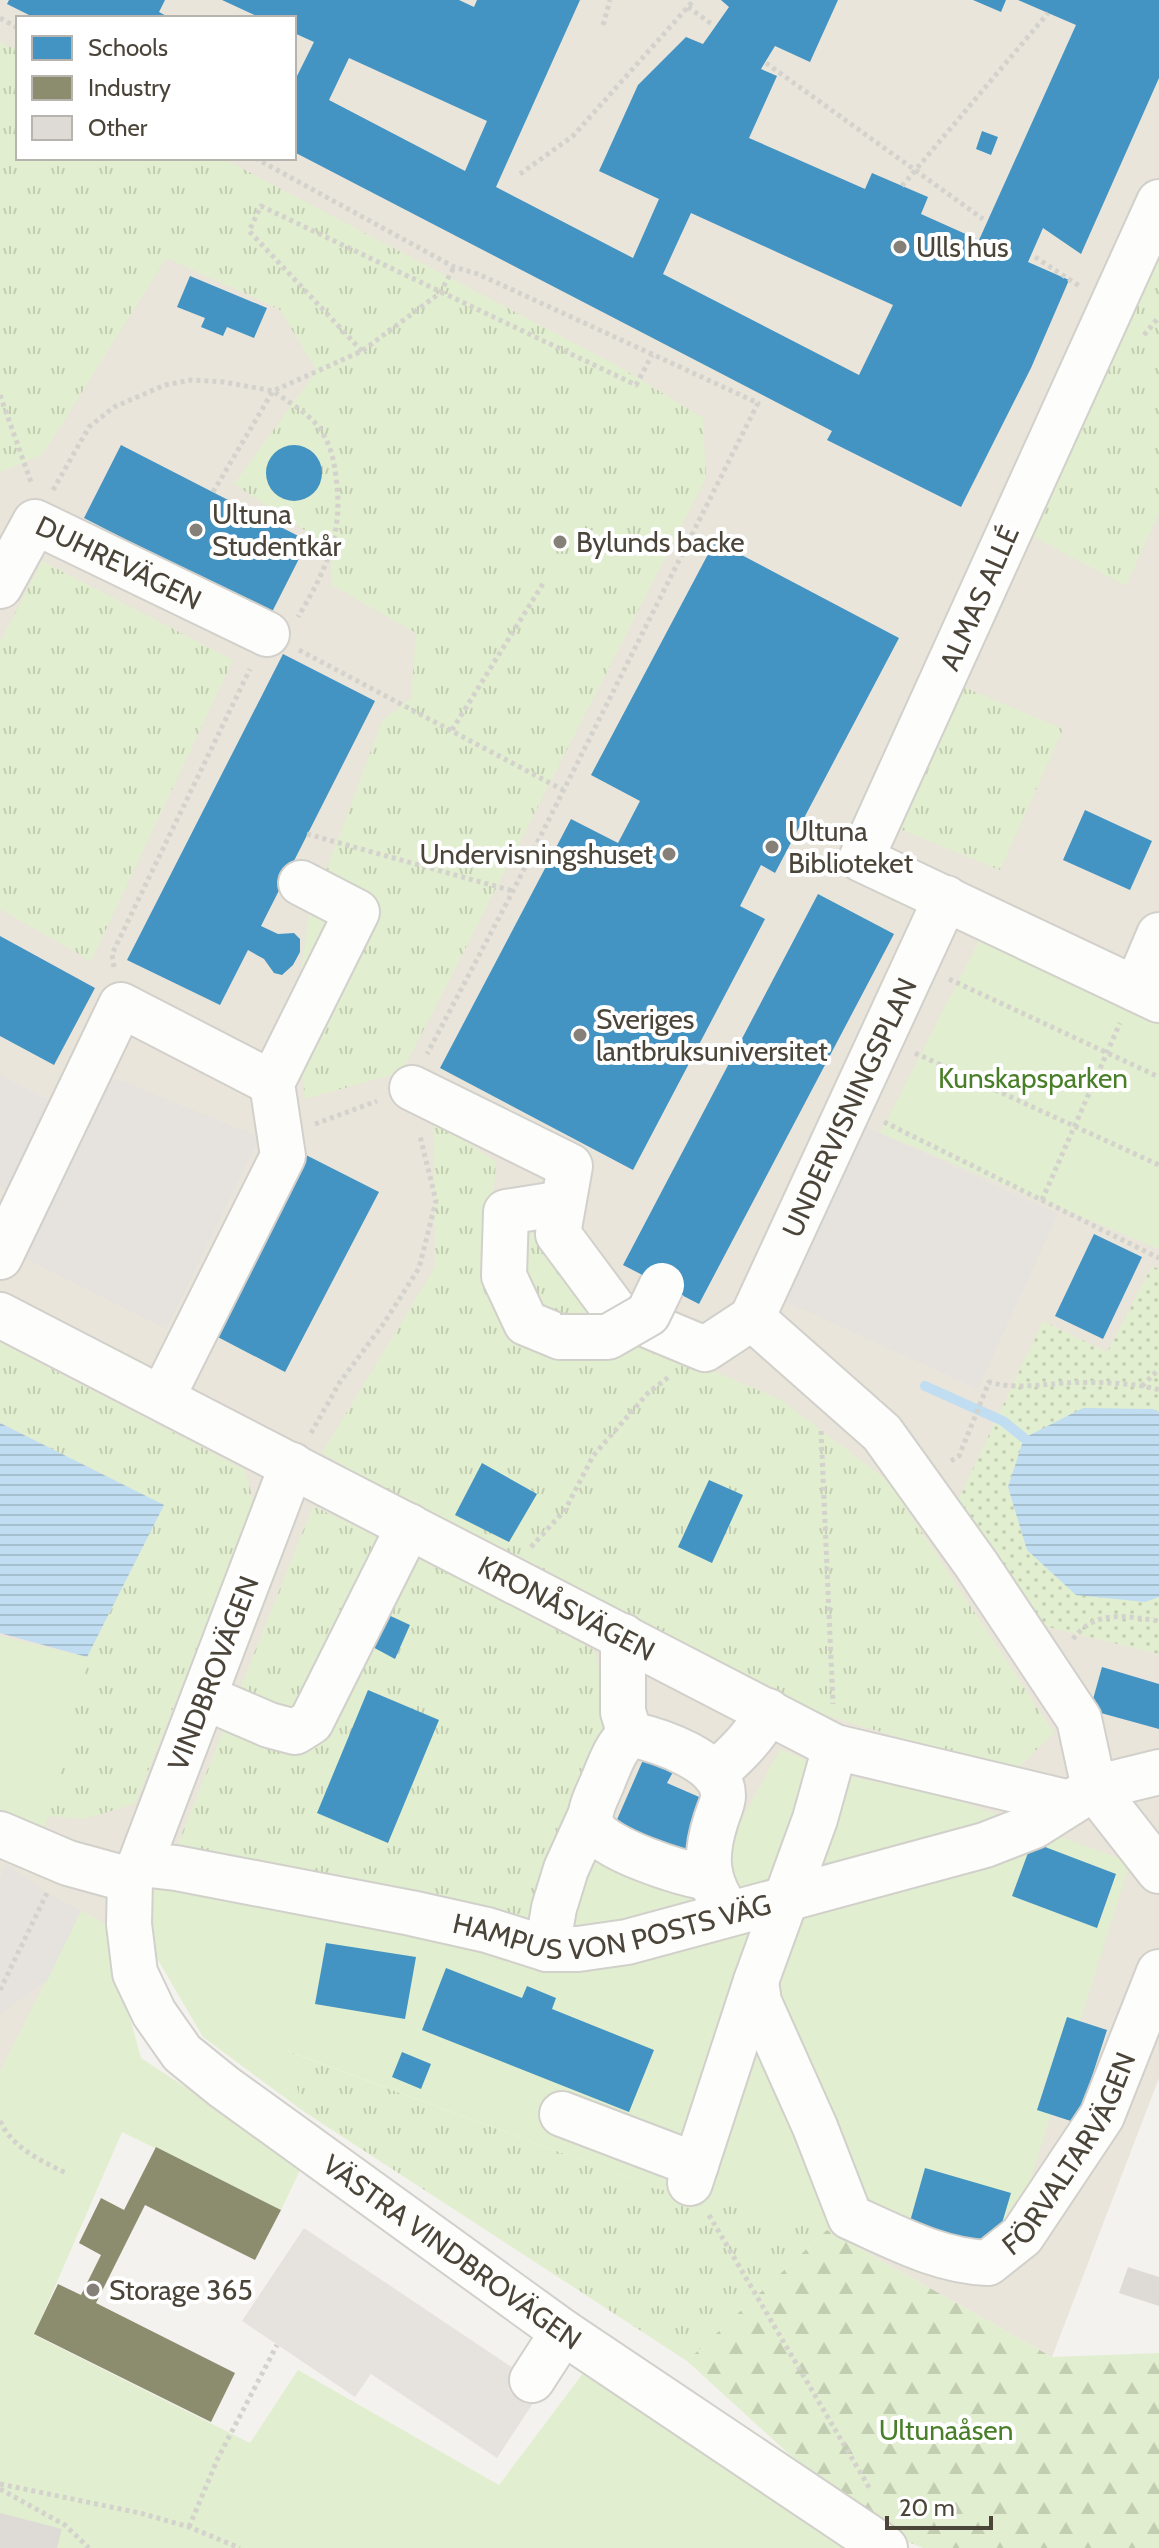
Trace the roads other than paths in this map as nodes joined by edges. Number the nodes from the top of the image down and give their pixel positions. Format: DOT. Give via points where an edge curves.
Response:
graph roads {
  1 [pos="1159,202"];
  2 [pos="17,513"];
  3 [pos="0,586"];
  4 [pos="275,638"];
  5 [pos="301,883"];
  6 [pos="946,898"];
  7 [pos="1159,935"];
  8 [pos="1147,995"];
  9 [pos="272,1083"];
  10 [pos="412,1088"];
  11 [pos="563,1203"];
  12 [pos="0,1257"];
  13 [pos="662,1285"];
  14 [pos="0,1315"];
  15 [pos="752,1318"];
  16 [pos="162,1398"];
  17 [pos="292,1465"];
  18 [pos="409,1526"];
  19 [pos="623,1636"];
  20 [pos="204,1697"];
  21 [pos="768,1711"];
  22 [pos="630,1734"];
  23 [pos="835,1747"];
  24 [pos="1159,1772"];
  25 [pos="714,1774"];
  26 [pos="1082,1796"];
  27 [pos="590,1816"];
  28 [pos="0,1834"];
  29 [pos="1159,1871"];
  30 [pos="135,1872"];
  31 [pos="720,1898"];
  32 [pos="785,1898"];
  33 [pos="547,1949"];
  34 [pos="1159,1972"];
  35 [pos="756,1981"];
  36 [pos="562,2114"];
  37 [pos="563,2332"];
  38 [pos="532,2380"];
  39 [pos="885,2548"];
  1 -- 6 [label="street, ALMAS ALLÉ" via="861,859"];
  2 -- 3 [label="street, DUHREVÄGEN"];
  2 -- 4 [label="street, DUHREVÄGEN"];
  5 -- 9 [label="street" via="357,912"];
  6 -- 8 [label="street, ALMAS ALLÉ"];
  6 -- 15 [label="street, UNDERVISNINGSPLAN"];
  7 -- 8 [label="street"];
  9 -- 12 [label="street" via="121,1005"];
  9 -- 16 [label="street" via="283,1156"];
  10 -- 11 [label="street" via="570,1166"];
  11 -- 13 [label="street, bridge" via="506,1212 504,1276 526,1323 560,1337 608,1337 648,1314"];
  11 -- 15 [label="street" via="558,1234 616,1312 705,1349"];
  14 -- 16 [label="street, KRONÅSVÄGEN"];
  15 -- 26 [label="street" via="882,1433 1048,1672 1079,1719"];
  16 -- 17 [label="street, KRONÅSVÄGEN"];
  17 -- 18 [label="street, KRONÅSVÄGEN"];
  17 -- 20 [label="street, VINDBROVÄGEN"];
  18 -- 19 [label="street, KRONÅSVÄGEN"];
  18 -- 20 [label="street" via="311,1722 295,1732"];
  19 -- 21 [label="street, KRONÅSVÄGEN"];
  19 -- 22 [label="street" via="623,1712"];
  20 -- 30 [label="street, VINDBROVÄGEN"];
  21 -- 23 [label="street, KRONÅSVÄGEN"];
  21 -- 25 [label="street" via="744,1746"];
  22 -- 25 [label="street" via="698,1760"];
  22 -- 27 [label="street" via="614,1755"];
  23 -- 26 [label="street, KRONÅSVÄGEN"];
  23 -- 32 [label="street"];
  24 -- 26 [label="street, KRONÅSVÄGEN"];
  25 -- 31 [label="street" via="723,1796 714,1824 709,1877"];
  26 -- 29 [label="street"];
  26 -- 32 [label="street, HAMPUS VON POSTS VÄG" via="1034,1826 985,1845"];
  27 -- 31 [label="street" via="593,1828 626,1850 647,1862 704,1877"];
  27 -- 33 [label="street" via="566,1869"];
  28 -- 30 [label="street, HAMPUS VON POSTS VÄG" via="68,1863"];
  30 -- 33 [label="street, HAMPUS VON POSTS VÄG" via="176,1868 411,1913"];
  30 -- 37 [label="street, VÄSTRA VINDBROVÄGEN" via="129,1924 135,1973 182,2053"];
  31 -- 32 [label="street, HAMPUS VON POSTS VÄG"];
  31 -- 33 [label="street, HAMPUS VON POSTS VÄG" via="627,1942"];
  32 -- 35 [label="street"];
  34 -- 35 [label="street, FÖRVALTARVÄGEN" via="1102,2116 1022,2236 988,2263 929,2253 850,2217 759,2002"];
  35 -- 36 [label="street" via="693,2174"];
  37 -- 38 [label="street"];
  37 -- 39 [label="street, VÄSTRA VINDBROVÄGEN"];
}
